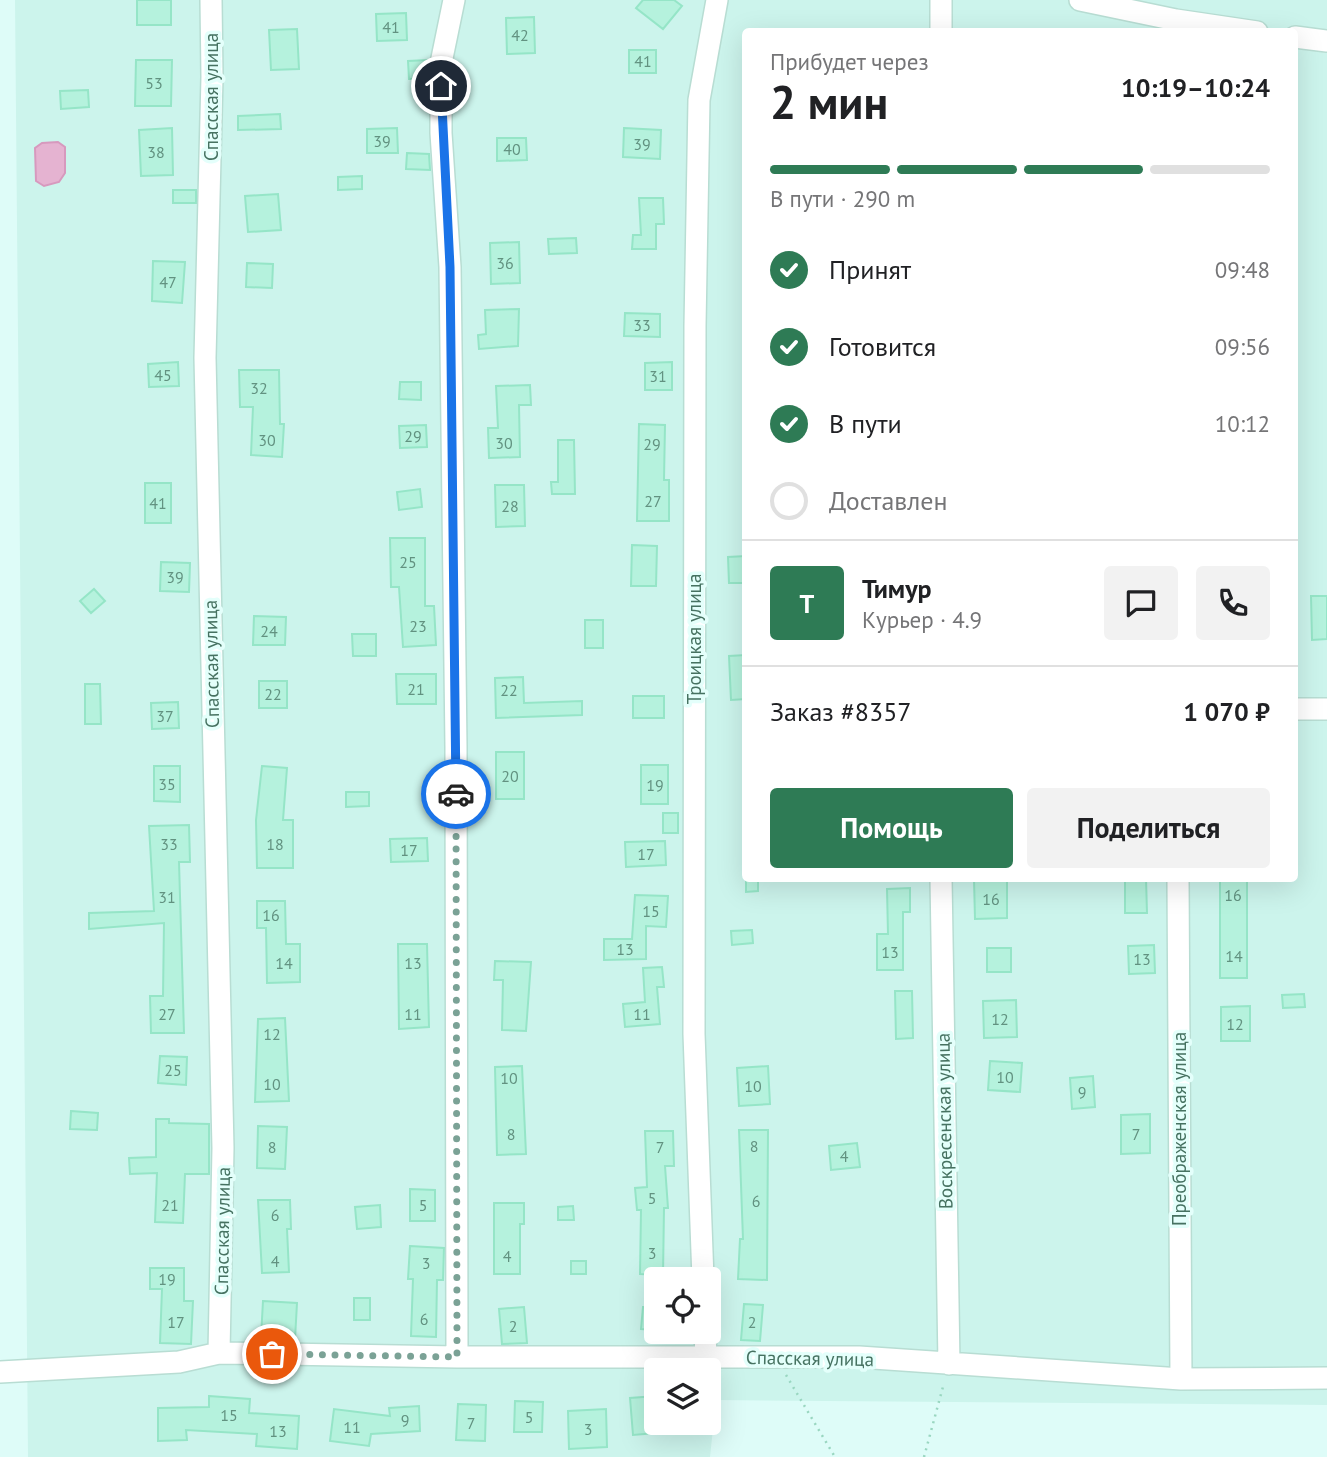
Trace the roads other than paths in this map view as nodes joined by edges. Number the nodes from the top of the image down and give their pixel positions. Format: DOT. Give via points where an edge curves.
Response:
graph roads {
  1 [pos="211,0"];
  2 [pos="454,0"];
  3 [pos="717,0"];
  4 [pos="941,0"];
  5 [pos="1080,0"];
  6 [pos="1176,26"];
  7 [pos="941,28"];
  8 [pos="1203,28"];
  9 [pos="1298,37"];
  10 [pos="1327,41"];
  11 [pos="1298,709"];
  12 [pos="1327,709"];
  13 [pos="941,882"];
  14 [pos="1178,882"];
  15 [pos="704,1267"];
  16 [pos="705,1344"];
  17 [pos="219,1353"];
  18 [pos="457,1357"];
  19 [pos="706,1357"];
  20 [pos="949,1364"];
  21 [pos="0,1372"];
  22 [pos="1327,1378"];
  23 [pos="1181,1379"];
  1 -- 17 [label="street, Спасская улица" via="205,358 223,1148"];
  2 -- 18 [label="street" via="441,63 441,118 450,267"];
  3 -- 15 [label="street, Троицкая улица" via="699,100 695,340 694,1034"];
  4 -- 7 [label="street"];
  5 -- 6 [label="street"];
  6 -- 8 [label="street"];
  9 -- 10 [label="street"];
  11 -- 12 [label="street"];
  13 -- 20 [label="street, Воскресенская улица"];
  14 -- 23 [label="street, Преображенская улица"];
  16 -- 19 [label="street"];
  17 -- 18 [label="street, Спасская улица"];
  17 -- 21 [label="street" via="179,1362"];
  18 -- 19 [label="street, Спасская улица"];
  19 -- 20 [label="street, Спасская улица" via="859,1357"];
  20 -- 23 [label="street, Спасская улица"];
  22 -- 23 [label="street, Спасская улица"];
}
